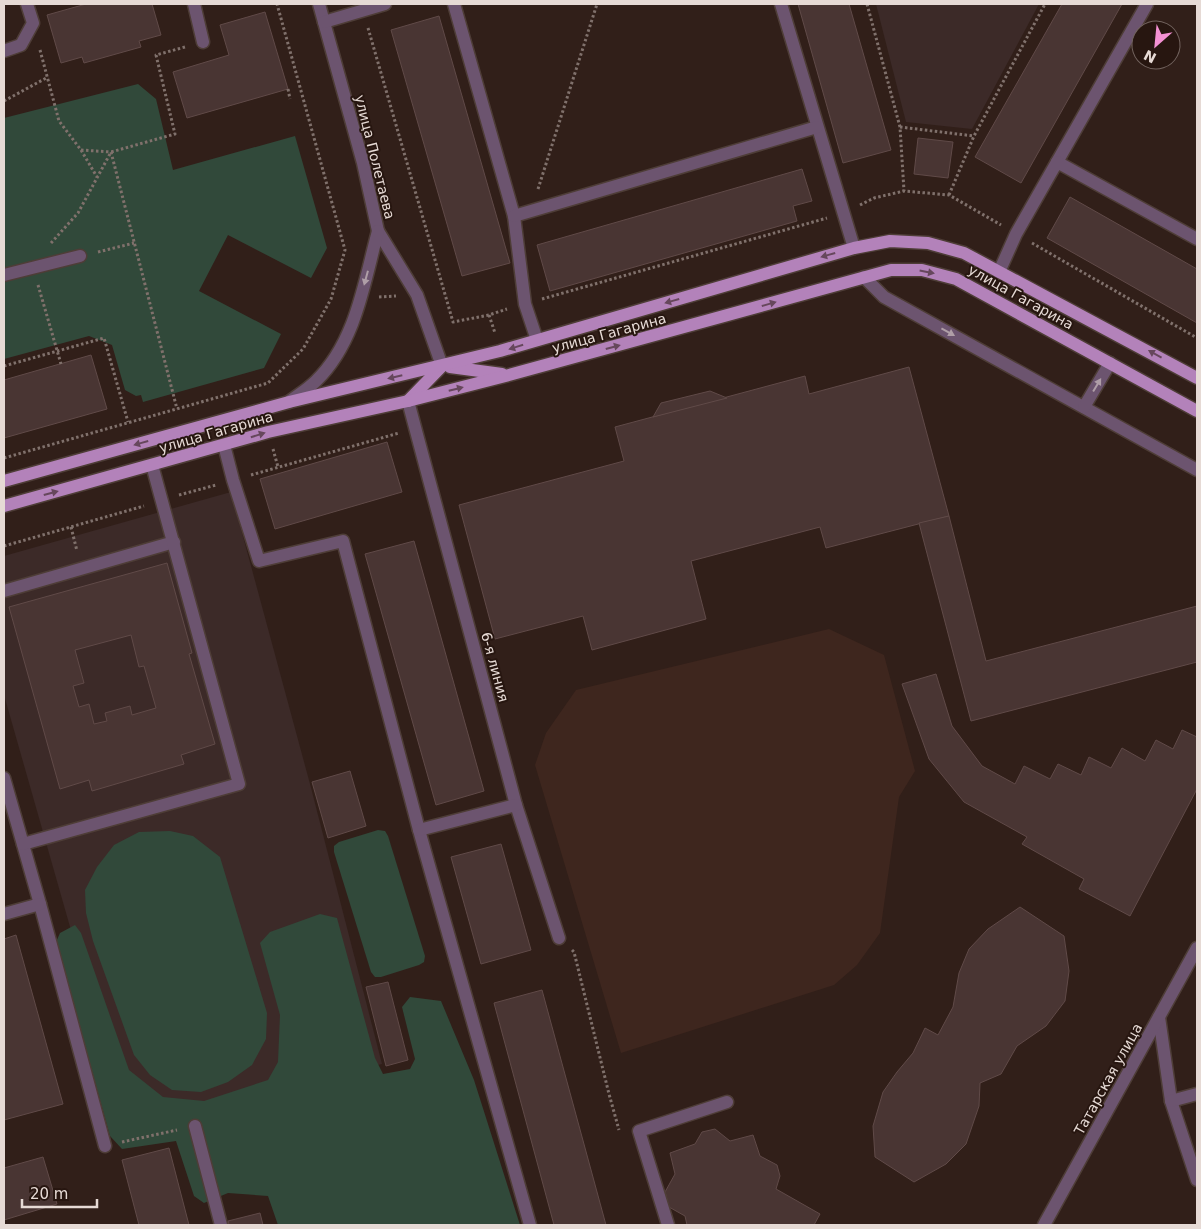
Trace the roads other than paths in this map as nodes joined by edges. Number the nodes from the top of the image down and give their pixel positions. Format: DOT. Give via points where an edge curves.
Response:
graph roads {
  1 [pos="27,4"];
  2 [pos="196,4"];
  3 [pos="319,4"];
  4 [pos="385,4"];
  5 [pos="454,4"];
  6 [pos="781,4"];
  7 [pos="1147,4"];
  8 [pos="324,22"];
  9 [pos="203,42"];
  10 [pos="4,51"];
  11 [pos="817,127"];
  12 [pos="1057,162"];
  13 [pos="514,216"];
  14 [pos="378,231"];
  15 [pos="1197,240"];
  16 [pos="854,248"];
  17 [pos="80,256"];
  18 [pos="999,272"];
  19 [pos="4,275"];
  20 [pos="864,277"];
  21 [pos="537,340"];
  22 [pos="1110,363"];
  23 [pos="442,366"];
  24 [pos="509,375"];
  25 [pos="1197,378"];
  26 [pos="408,401"];
  27 [pos="289,402"];
  28 [pos="1084,407"];
  29 [pos="1197,411"];
  30 [pos="224,445"];
  31 [pos="152,465"];
  32 [pos="1197,470"];
  33 [pos="4,481"];
  34 [pos="4,506"];
  35 [pos="174,542"];
  36 [pos="4,591"];
  37 [pos="4,778"];
  38 [pos="516,804"];
  39 [pos="419,830"];
  40 [pos="23,844"];
  41 [pos="40,904"];
  42 [pos="4,914"];
  43 [pos="559,938"];
  44 [pos="1197,948"];
  45 [pos="1159,1017"];
  46 [pos="1197,1094"];
  47 [pos="1171,1101"];
  48 [pos="727,1102"];
  49 [pos="195,1126"];
  50 [pos="105,1146"];
  51 [pos="1197,1180"];
  52 [pos="221,1225"];
  53 [pos="530,1225"];
  54 [pos="668,1225"];
  55 [pos="1044,1225"];
  1 -- 10 [label="street" via="33,23 20,45"];
  2 -- 9 [label="street"];
  3 -- 8 [label="street, улица Полетаева"];
  4 -- 8 [label="street"];
  5 -- 13 [label="street"];
  6 -- 11 [label="street"];
  7 -- 12 [label="street"];
  8 -- 14 [label="street, улица Полетаева"];
  11 -- 13 [label="street"];
  11 -- 16 [label="street"];
  12 -- 15 [label="street"];
  12 -- 18 [label="street" via="1016,234"];
  13 -- 21 [label="street" via="525,304"];
  14 -- 23 [label="street, улица Полетаева" via="417,295"];
  14 -- 27 [label="street, one-way" via="353,324 337,354 316,380"];
  16 -- 18 [label="main road, улица Гагарина" via="890,241 928,243 964,253"];
  16 -- 21 [label="main road, улица Гагарина, one-way"];
  17 -- 19 [label="street"];
  25 -- 18 [label="main road, улица Гагарина, one-way"];
  20 -- 22 [label="main road, улица Гагарина, one-way" via="891,270 922,270 956,279"];
  24 -- 20 [label="main road, улица Гагарина, one-way"];
  20 -- 28 [label="street, one-way" via="884,297"];
  21 -- 23 [label="main road, улица Гагарина, one-way"];
  28 -- 22 [label="street, one-way"];
  22 -- 29 [label="main road, улица Гагарина"];
  23 -- 24 [label="main road"];
  23 -- 26 [label="main road"];
  23 -- 27 [label="main road, улица Гагарина, one-way"];
  26 -- 24 [label="main road, улица Гагарина, one-way"];
  30 -- 26 [label="main road, улица Гагарина, one-way"];
  26 -- 38 [label="street, 6-я линия"];
  27 -- 33 [label="main road, улица Гагарина, one-way"];
  28 -- 32 [label="street"];
  30 -- 31 [label="main road, улица Гагарина"];
  30 -- 39 [label="street" via="259,561 343,541"];
  34 -- 31 [label="main road, улица Гагарина, one-way"];
  31 -- 35 [label="street"];
  35 -- 36 [label="street"];
  35 -- 40 [label="street" via="238,784"];
  37 -- 40 [label="street"];
  38 -- 39 [label="street"];
  38 -- 43 [label="street, 6-я линия"];
  39 -- 53 [label="street"];
  40 -- 41 [label="street"];
  41 -- 42 [label="street"];
  41 -- 50 [label="street"];
  44 -- 45 [label="street, Татарская улица"];
  45 -- 47 [label="street"];
  45 -- 55 [label="street, Татарская улица"];
  46 -- 47 [label="street"];
  47 -- 51 [label="street"];
  48 -- 54 [label="street" via="639,1131"];
  49 -- 52 [label="street"];
}
